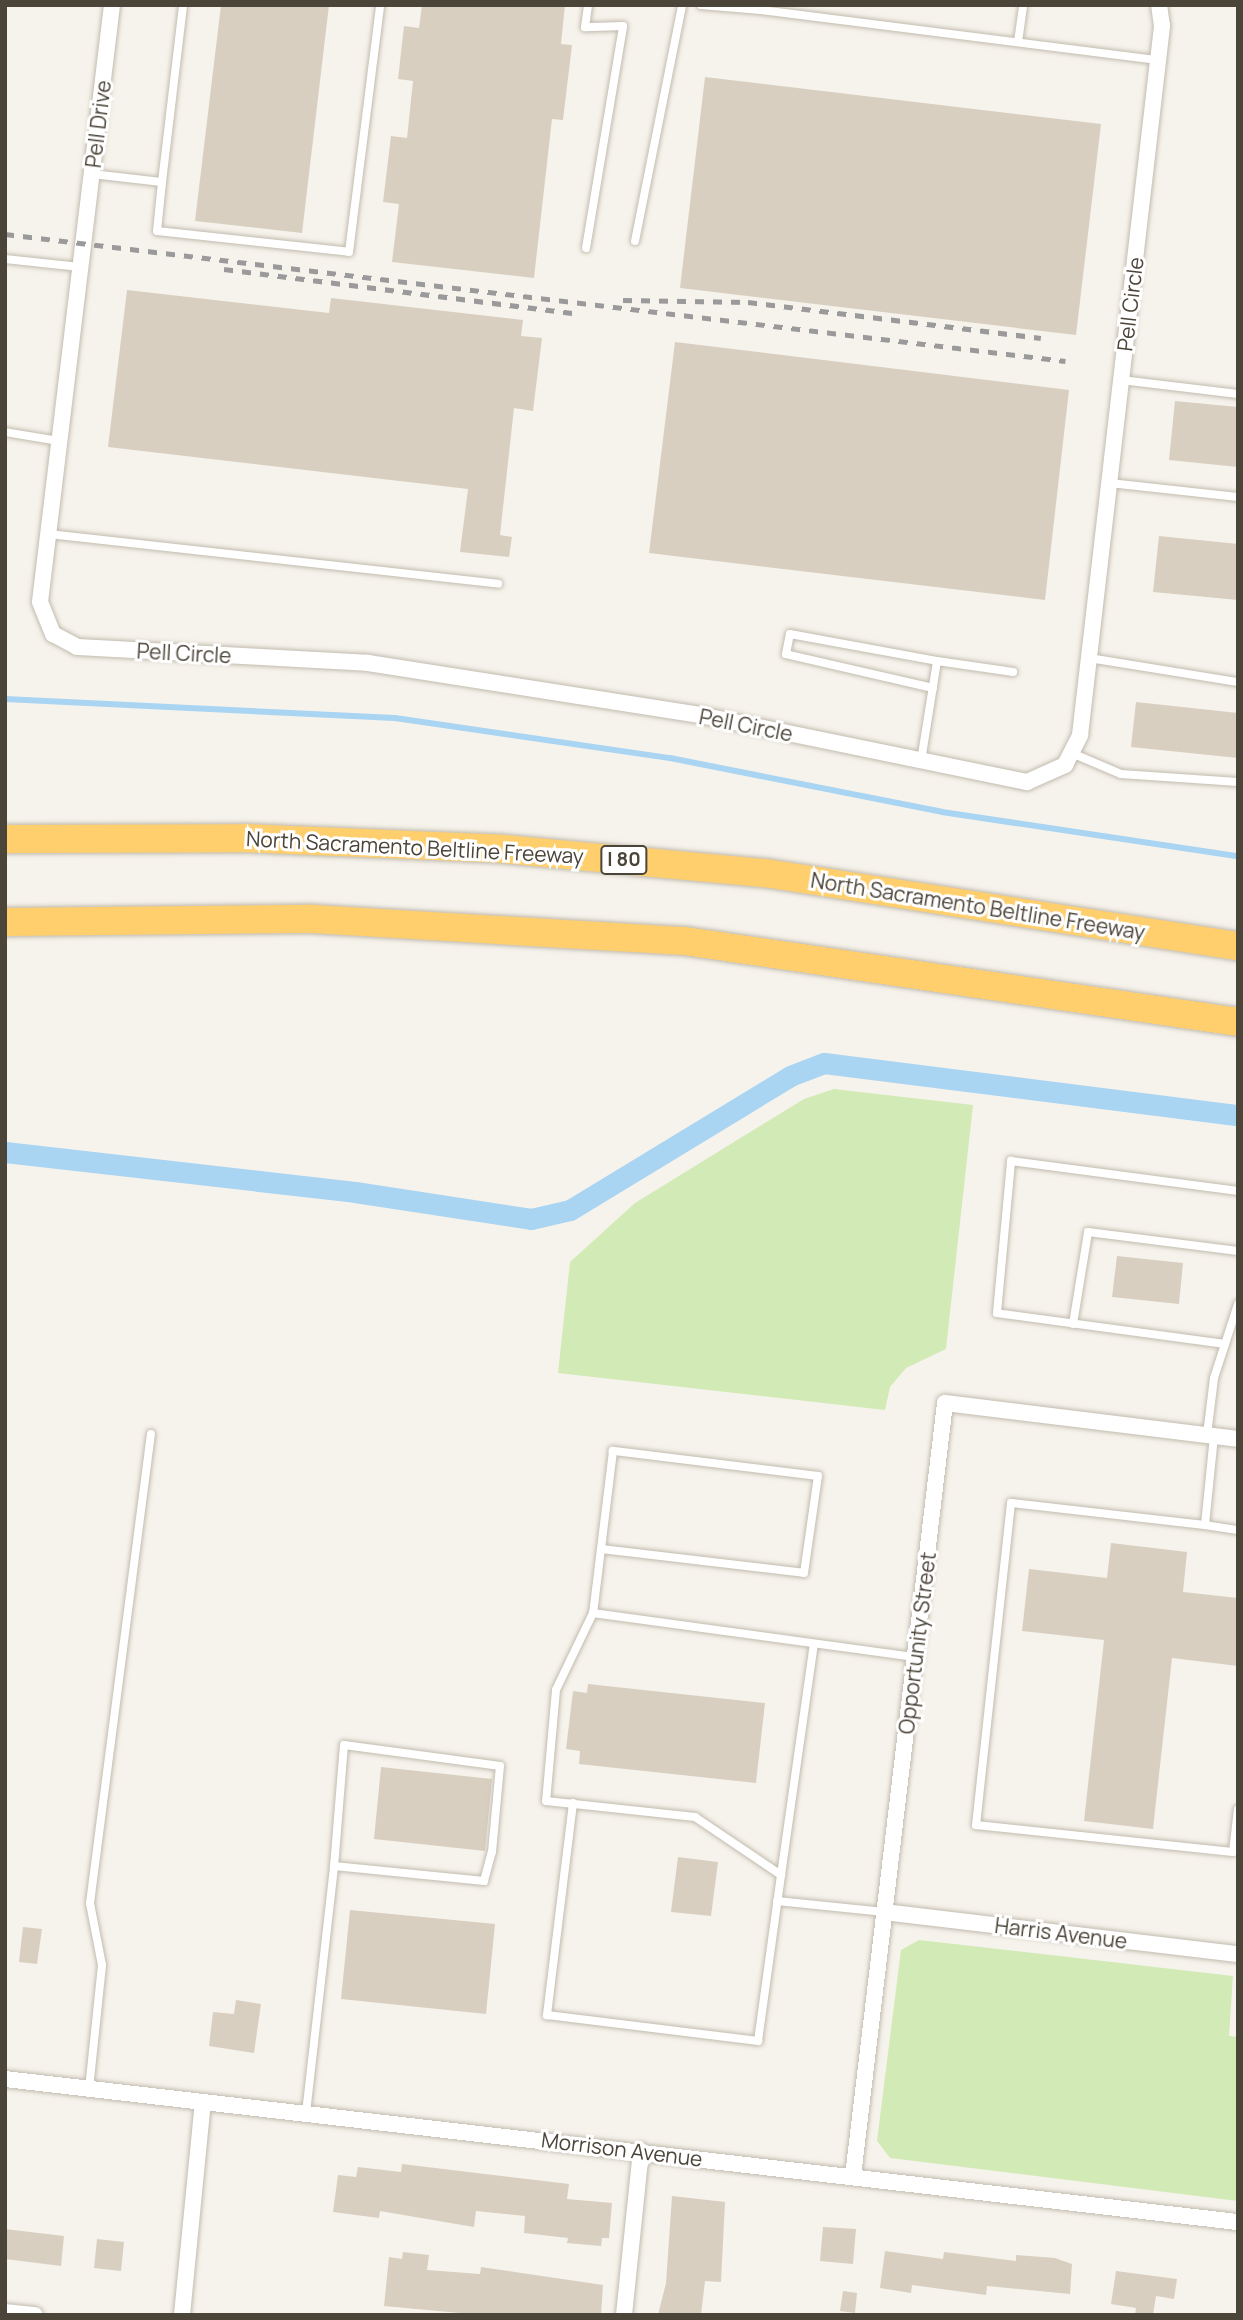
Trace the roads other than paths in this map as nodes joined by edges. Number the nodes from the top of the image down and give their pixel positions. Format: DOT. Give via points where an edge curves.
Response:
graph roads {
  1 [pos="112,5"];
  2 [pos="183,5"];
  3 [pos="380,5"];
  4 [pos="588,5"];
  5 [pos="682,5"];
  6 [pos="701,5"];
  7 [pos="1023,5"];
  8 [pos="1160,5"];
  9 [pos="762,8"];
  10 [pos="1018,42"];
  11 [pos="1158,60"];
  12 [pos="92,174"];
  13 [pos="162,182"];
  14 [pos="635,241"];
  15 [pos="83,243"];
  16 [pos="586,248"];
  17 [pos="5,259"];
  18 [pos="80,267"];
  19 [pos="1121,380"];
  20 [pos="1238,394"];
  21 [pos="5,432"];
  22 [pos="59,441"];
  23 [pos="1109,483"];
  24 [pos="1238,497"];
  25 [pos="48,534"];
  26 [pos="498,584"];
  27 [pos="1089,658"];
  28 [pos="937,661"];
  29 [pos="1013,672"];
  30 [pos="1238,682"];
  31 [pos="933,688"];
  32 [pos="1074,754"];
  33 [pos="921,761"];
  34 [pos="1238,782"];
  35 [pos="5,839"];
  36 [pos="5,922"];
  37 [pos="1238,946"];
  38 [pos="1238,1022"];
  39 [pos="1238,1191"];
  40 [pos="1238,1251"];
  41 [pos="1238,1304"];
  42 [pos="1073,1324"];
  43 [pos="1225,1344"];
  44 [pos="150,1434"];
  45 [pos="1211,1436"];
  46 [pos="1238,1439"];
  47 [pos="1205,1525"];
  48 [pos="1238,1530"];
  49 [pos="601,1549"];
  50 [pos="593,1613"];
  51 [pos="814,1644"];
  52 [pos="915,1657"];
  53 [pos="573,1803"];
  54 [pos="1238,1809"];
  55 [pos="334,1866"];
  56 [pos="781,1875"];
  57 [pos="777,1901"];
  58 [pos="884,1912"];
  59 [pos="1238,1954"];
  60 [pos="5,2079"];
  61 [pos="89,2089"];
  62 [pos="203,2102"];
  63 [pos="306,2113"];
  64 [pos="641,2151"];
  65 [pos="853,2176"];
  66 [pos="1238,2222"];
  67 [pos="5,2312"];
  68 [pos="35,2315"];
  69 [pos="182,2315"];
  70 [pos="624,2315"];
  1 -- 12 [label="street, Pell Drive"];
  2 -- 13 [label="lane"];
  3 -- 13 [label="lane" via="349,252 157,232"];
  4 -- 16 [label="lane" via="585,27 623,26"];
  5 -- 14 [label="lane"];
  6 -- 9 [label="lane"];
  7 -- 10 [label="lane"];
  8 -- 11 [label="street, Pell Circle"];
  9 -- 10 [label="lane"];
  10 -- 11 [label="lane"];
  11 -- 19 [label="street, Pell Circle"];
  12 -- 13 [label="lane"];
  12 -- 15 [label="street, Pell Drive"];
  15 -- 18 [label="street, Pell Circle"];
  17 -- 18 [label="lane"];
  18 -- 22 [label="street, Pell Circle"];
  19 -- 20 [label="lane"];
  19 -- 23 [label="street, Pell Circle"];
  21 -- 22 [label="lane"];
  22 -- 25 [label="street, Pell Circle"];
  23 -- 24 [label="lane"];
  23 -- 27 [label="street, Pell Circle"];
  25 -- 26 [label="lane"];
  25 -- 33 [label="street, Pell Circle" via="42,615 53,635 77,647 368,663 705,716"];
  27 -- 30 [label="lane"];
  27 -- 32 [label="street, Pell Circle"];
  28 -- 29 [label="lane"];
  28 -- 31 [label="lane"];
  28 -- 31 [label="lane" via="790,634 786,654"];
  31 -- 33 [label="lane"];
  32 -- 33 [label="street, Pell Circle" via="1053,775 1027,782"];
  32 -- 34 [label="lane" via="1121,774"];
  35 -- 37 [label="highway, North Sacramento Beltline Freeway / I 80" via="243,838 504,849 765,873"];
  36 -- 38 [label="highway" via="313,919 685,942"];
  39 -- 42 [label="lane" via="1011,1161 998,1313"];
  40 -- 42 [label="lane" via="1088,1231"];
  41 -- 43 [label="lane"];
  42 -- 43 [label="lane"];
  43 -- 45 [label="lane"];
  44 -- 61 [label="lane" via="90,1903 102,1965"];
  45 -- 46 [label="street, Opportunity Street"];
  45 -- 47 [label="lane"];
  45 -- 52 [label="street, Opportunity Street" via="945,1404"];
  47 -- 48 [label="lane"];
  47 -- 54 [label="lane" via="1011,1503 976,1825 1233,1852"];
  49 -- 49 [label="lane" via="613,1451 818,1476 804,1573"];
  49 -- 50 [label="lane"];
  50 -- 51 [label="lane"];
  50 -- 53 [label="lane" via="556,1690 546,1801"];
  51 -- 52 [label="lane"];
  51 -- 56 [label="lane"];
  52 -- 58 [label="street, Opportunity Street"];
  53 -- 56 [label="lane" via="695,1817"];
  53 -- 57 [label="lane" via="547,2015 758,2041"];
  55 -- 55 [label="lane" via="484,1881 492,1852 500,1766 344,1745"];
  55 -- 63 [label="lane"];
  56 -- 57 [label="lane"];
  57 -- 58 [label="lane"];
  58 -- 59 [label="street, Harris Avenue"];
  58 -- 65 [label="street, Opportunity Street"];
  60 -- 61 [label="street, Morrison Avenue"];
  61 -- 62 [label="street, Morrison Avenue"];
  62 -- 63 [label="street, Morrison Avenue"];
  62 -- 69 [label="street"];
  63 -- 64 [label="street, Morrison Avenue"];
  64 -- 65 [label="street, Morrison Avenue"];
  64 -- 70 [label="street"];
  65 -- 66 [label="street, Morrison Avenue"];
  67 -- 68 [label="street"];
}
